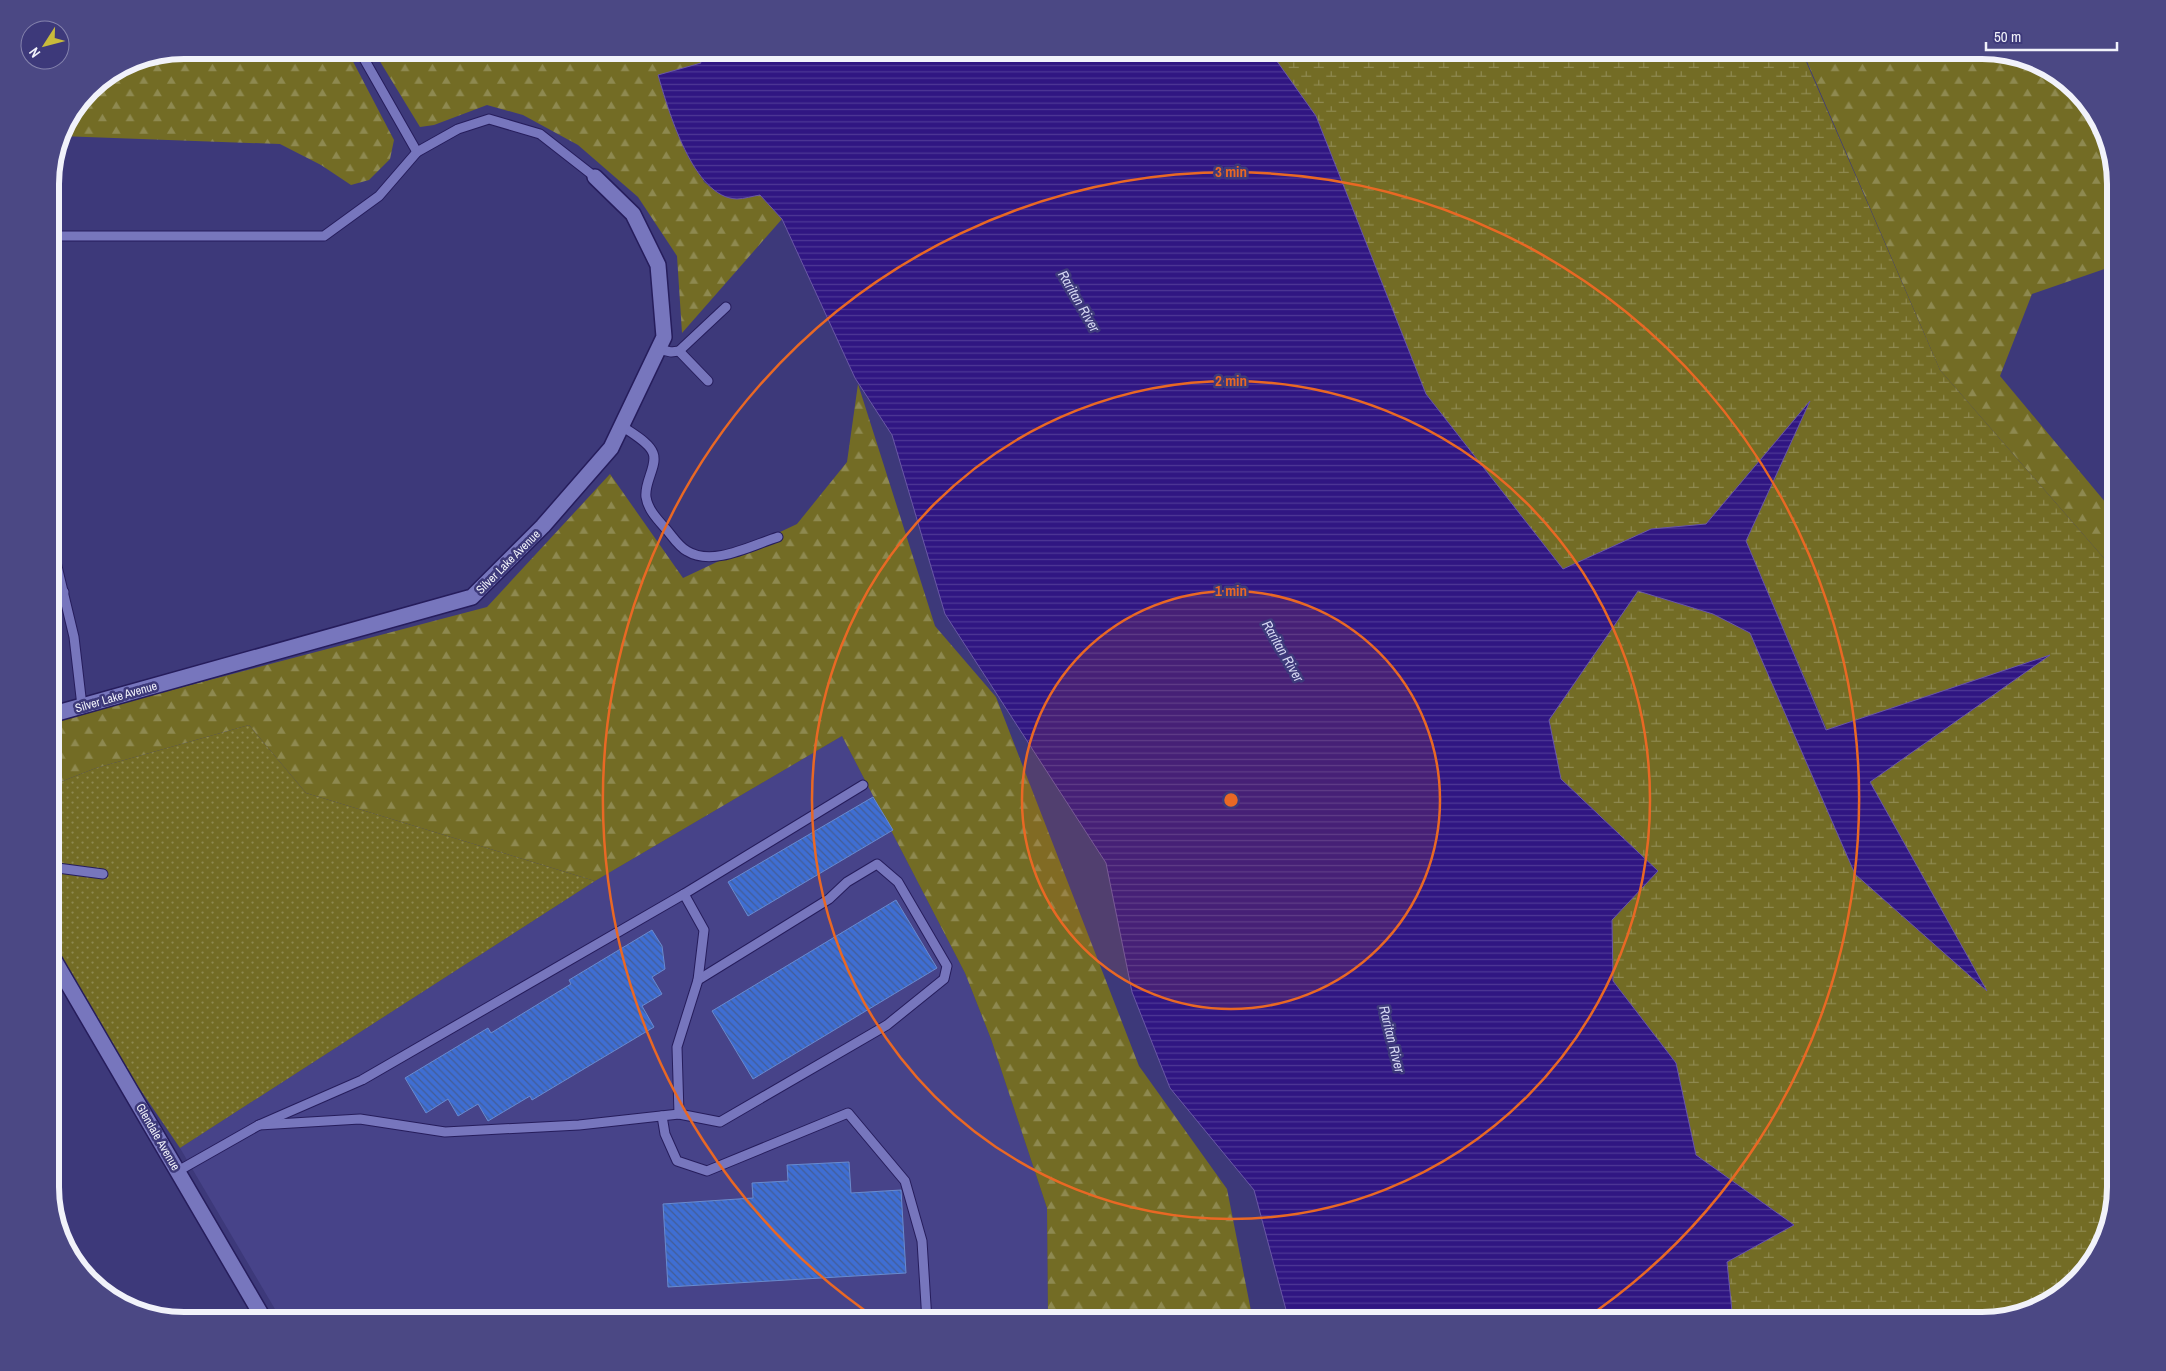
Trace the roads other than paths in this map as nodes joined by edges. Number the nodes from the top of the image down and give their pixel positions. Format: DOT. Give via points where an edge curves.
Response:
graph roads {
  1 [pos="363,59"];
  2 [pos="416,152"];
  3 [pos="596,177"];
  4 [pos="59,236"];
  5 [pos="726,307"];
  6 [pos="658,349"];
  7 [pos="679,351"];
  8 [pos="708,382"];
  9 [pos="622,426"];
  10 [pos="778,537"];
  11 [pos="59,572"];
  12 [pos="59,592"];
  13 [pos="64,592"];
  14 [pos="82,706"];
  15 [pos="59,712"];
  16 [pos="863,785"];
  17 [pos="59,868"];
  18 [pos="103,874"];
  19 [pos="684,894"];
  20 [pos="59,968"];
  21 [pos="698,980"];
  22 [pos="679,1114"];
  23 [pos="662,1116"];
  24 [pos="258,1124"];
  25 [pos="178,1171"];
  26 [pos="260,1312"];
  27 [pos="926,1312"];
  1 -- 2 [label="lane"];
  2 -- 3 [label="lane" via="458,129 489,119 540,134"];
  2 -- 4 [label="lane" via="379,196 324,236"];
  3 -- 6 [label="street, Silver Lake Avenue" via="633,214 658,265 664,337"];
  5 -- 7 [label="lane"];
  6 -- 7 [label="lane"];
  6 -- 9 [label="street, Silver Lake Avenue"];
  7 -- 8 [label="lane"];
  9 -- 10 [label="lane" via="653,453 654,462 645,486 646,500 650,510 686,551 705,558"];
  9 -- 14 [label="street, Silver Lake Avenue" via="611,448 543,526 472,598"];
  11 -- 13 [label="lane"];
  12 -- 13 [label="lane"];
  13 -- 14 [label="lane" via="74,637"];
  14 -- 15 [label="street, Silver Lake Avenue"];
  16 -- 19 [label="lane"];
  17 -- 18 [label="lane"];
  19 -- 21 [label="lane" via="704,930"];
  19 -- 24 [label="lane" via="362,1080"];
  20 -- 25 [label="street, Glendale Avenue"];
  21 -- 22 [label="lane" via="678,1047"];
  21 -- 22 [label="lane" via="829,899 847,882 877,864 898,882 947,966 944,979 887,1025 720,1122"];
  22 -- 23 [label="lane"];
  23 -- 24 [label="lane" via="578,1125 445,1132 360,1119"];
  23 -- 27 [label="lane" via="665,1134 677,1160 708,1171 848,1113 905,1181 922,1241"];
  24 -- 25 [label="lane"];
  25 -- 26 [label="street, Glendale Avenue"];
}
